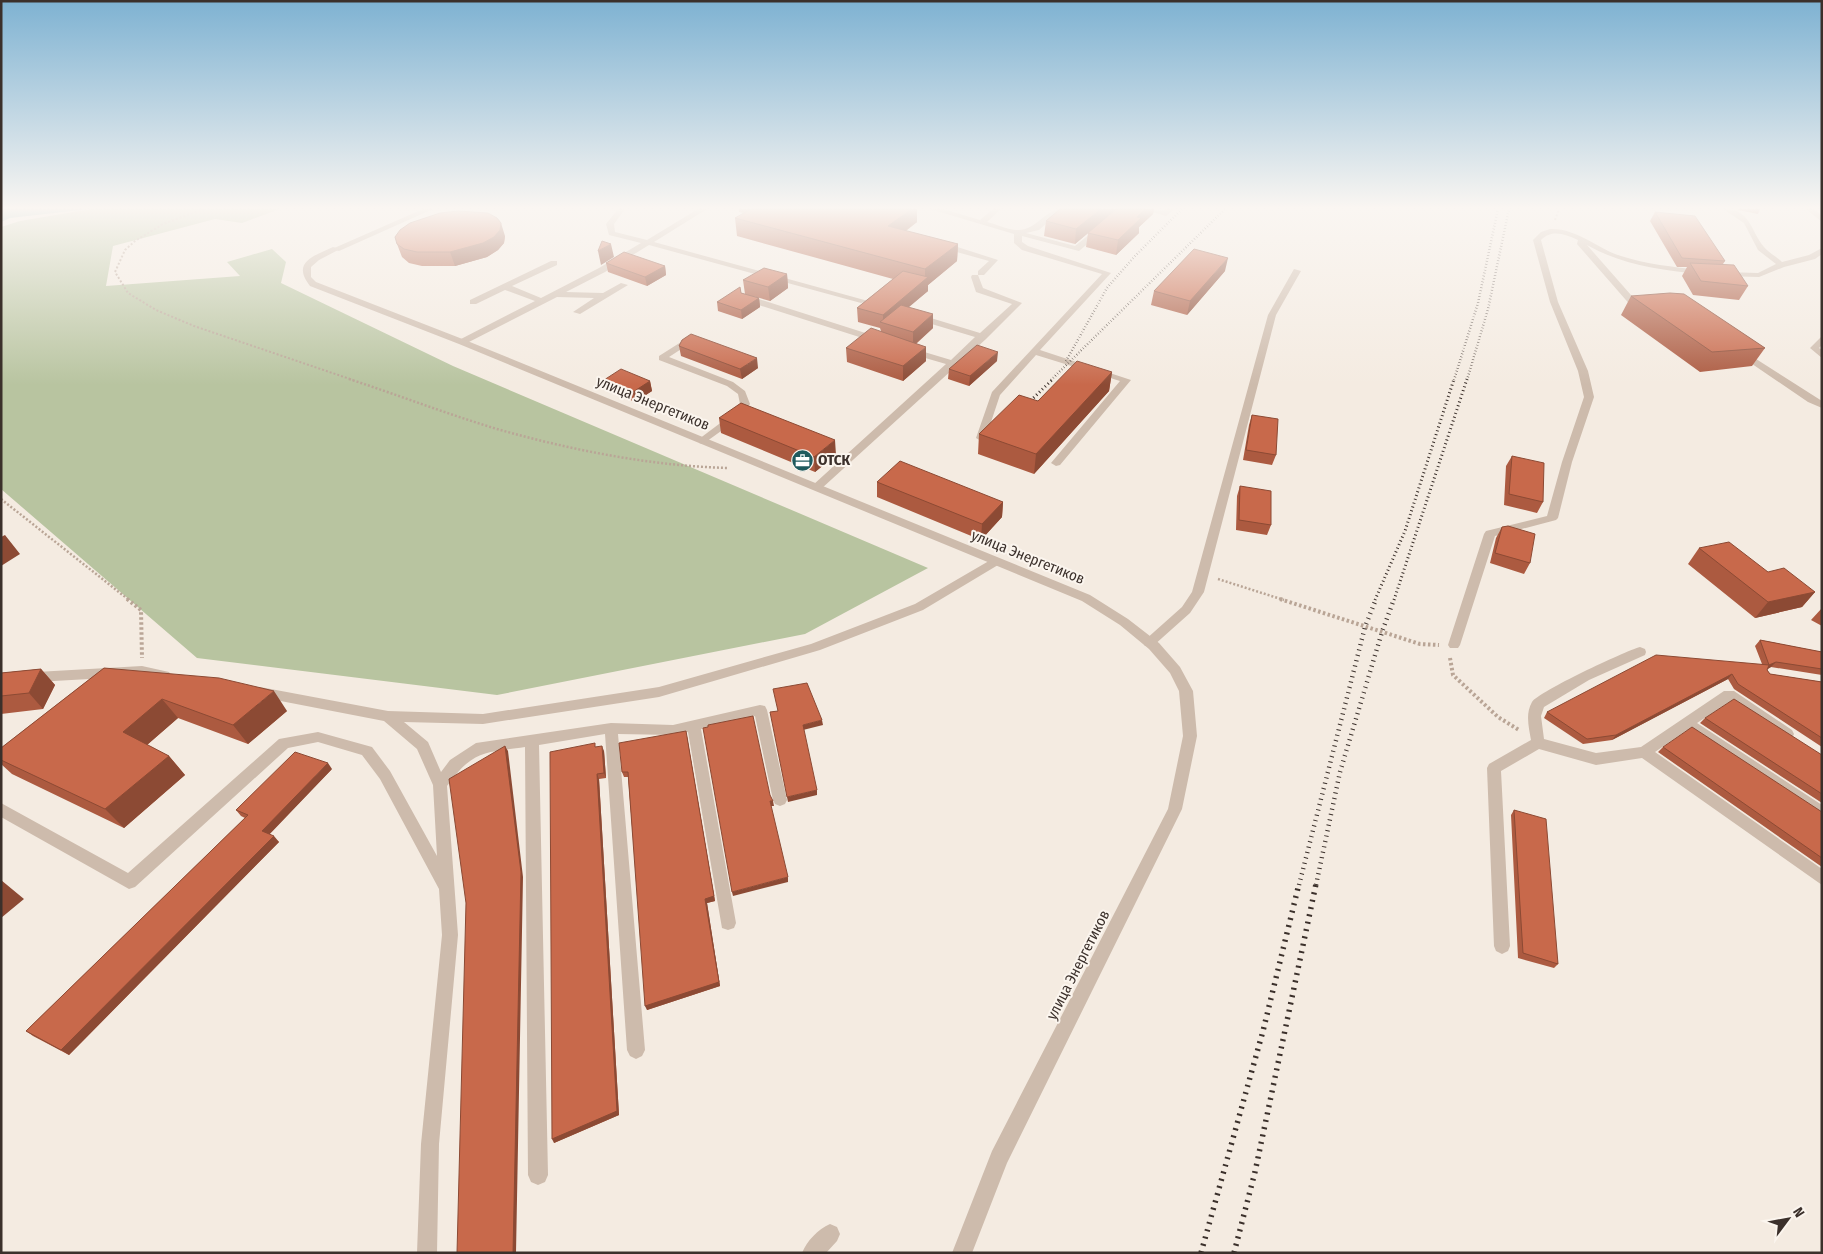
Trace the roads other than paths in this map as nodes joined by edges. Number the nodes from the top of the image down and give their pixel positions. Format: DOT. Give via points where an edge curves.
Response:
graph roads {
  1 [pos="306,268"];
  2 [pos="545,268"];
  3 [pos="604,268"];
  4 [pos="737,268"];
  5 [pos="986,268"];
  6 [pos="1089,268"];
  7 [pos="1545,268"];
  8 [pos="1602,268"];
  9 [pos="1668,268"];
  10 [pos="1775,268"];
  11 [pos="1297,271"];
  12 [pos="1711,273"];
  13 [pos="1720,274"];
  14 [pos="624,285"];
  15 [pos="506,286"];
  16 [pos="555,294"];
  17 [pos="604,296"];
  18 [pos="746,298"];
  19 [pos="542,301"];
  20 [pos="864,301"];
  21 [pos="473,302"];
  22 [pos="1652,307"];
  23 [pos="576,312"];
  24 [pos="913,316"];
  25 [pos="983,337"];
  26 [pos="1822,339"];
  27 [pos="689,340"];
  28 [pos="462,342"];
  29 [pos="886,343"];
  30 [pos="905,349"];
  31 [pos="1738,349"];
  32 [pos="1036,352"];
  33 [pos="1822,355"];
  34 [pos="952,364"];
  35 [pos="1822,404"];
  36 [pos="981,438"];
  37 [pos="703,441"];
  38 [pos="1056,464"];
  39 [pos="817,487"];
  40 [pos="994,562"];
  41 [pos="1149,643"];
  42 [pos="1454,645"];
  43 [pos="1640,652"];
  44 [pos="180,678"];
  45 [pos="1,679"];
  46 [pos="246,690"];
  47 [pos="388,716"];
  48 [pos="1687,723"];
  49 [pos="694,726"];
  50 [pos="611,728"];
  51 [pos="532,740"];
  52 [pos="1799,741"];
  53 [pos="1538,743"];
  54 [pos="1644,752"];
  55 [pos="440,785"];
  56 [pos="780,800"];
  57 [pos="1,809"];
  58 [pos="1822,813"];
  59 [pos="1822,878"];
  60 [pos="446,887"];
  61 [pos="728,922"];
  62 [pos="1502,946"];
  63 [pos="636,1050"];
  64 [pos="538,1176"];
  65 [pos="830,1234"];
  66 [pos="427,1253"];
  67 [pos="812,1253"];
  68 [pos="962,1253"];
  1 -- 28 [label="street, улица Энергетиков" via="307,278 313,284"];
  2 -- 15 [label="street"];
  3 -- 16 [label="street"];
  4 -- 20 [label="street"];
  5 -- 25 [label="street" via="978,275 979,290 1018,303"];
  6 -- 32 [label="street" via="1107,273"];
  7 -- 42 [label="street" via="1554,302 1583,371 1589,397 1552,518 1490,534"];
  8 -- 22 [label="street" via="1635,305"];
  9 -- 12 [label="street"];
  10 -- 13 [label="street" via="1759,275"];
  11 -- 41 [label="street" via="1272,315 1198,592 1186,610"];
  14 -- 17 [label="street"];
  15 -- 19 [label="street"];
  15 -- 21 [label="street"];
  16 -- 17 [label="street"];
  16 -- 19 [label="street"];
  17 -- 23 [label="street"];
  18 -- 29 [label="street"];
  19 -- 28 [label="street"];
  24 -- 25 [label="street"];
  25 -- 34 [label="street"];
  26 -- 33 [label="street" via="1814,348"];
  27 -- 37 [label="street" via="662,358 730,384 742,393 745,404 739,414"];
  28 -- 37 [label="street, улица Энергетиков"];
  30 -- 34 [label="street"];
  31 -- 35 [label="street" via="1811,400"];
  32 -- 36 [label="street" via="994,394"];
  32 -- 38 [label="street" via="1126,380"];
  34 -- 39 [label="street"];
  37 -- 39 [label="street, улица Энергетиков"];
  39 -- 40 [label="street, улица Энергетиков"];
  40 -- 41 [label="street, улица Энергетиков" via="1086,598 1124,622"];
  40 -- 47 [label="street" via="910,610 816,647 659,692 484,719"];
  41 -- 68 [label="street, улица Энергетиков" via="1175,670 1186,691 1190,736 1175,809 1000,1158"];
  43 -- 53 [label="street" via="1584,677 1538,704 1534,716"];
  44 -- 45 [label="street" via="142,671"];
  46 -- 47 [label="street"];
  47 -- 55 [label="street" via="423,746"];
  48 -- 52 [label="street" via="1729,695"];
  48 -- 54 [label="street"];
  48 -- 58 [label="street"];
  49 -- 50 [label="street" via="673,730"];
  49 -- 56 [label="street" via="760,710"];
  49 -- 61 [label="street"];
  50 -- 51 [label="street"];
  50 -- 63 [label="street"];
  51 -- 55 [label="street" via="476,749 455,764"];
  51 -- 64 [label="street"];
  53 -- 54 [label="street" via="1596,759"];
  53 -- 62 [label="street" via="1494,768"];
  54 -- 59 [label="street"];
  55 -- 60 [label="street"];
  57 -- 60 [label="street" via="129,882 284,743 318,736 367,751 385,775"];
  60 -- 66 [label="street" via="450,935 430,1144"];
  65 -- 67 [label="street"];
}
